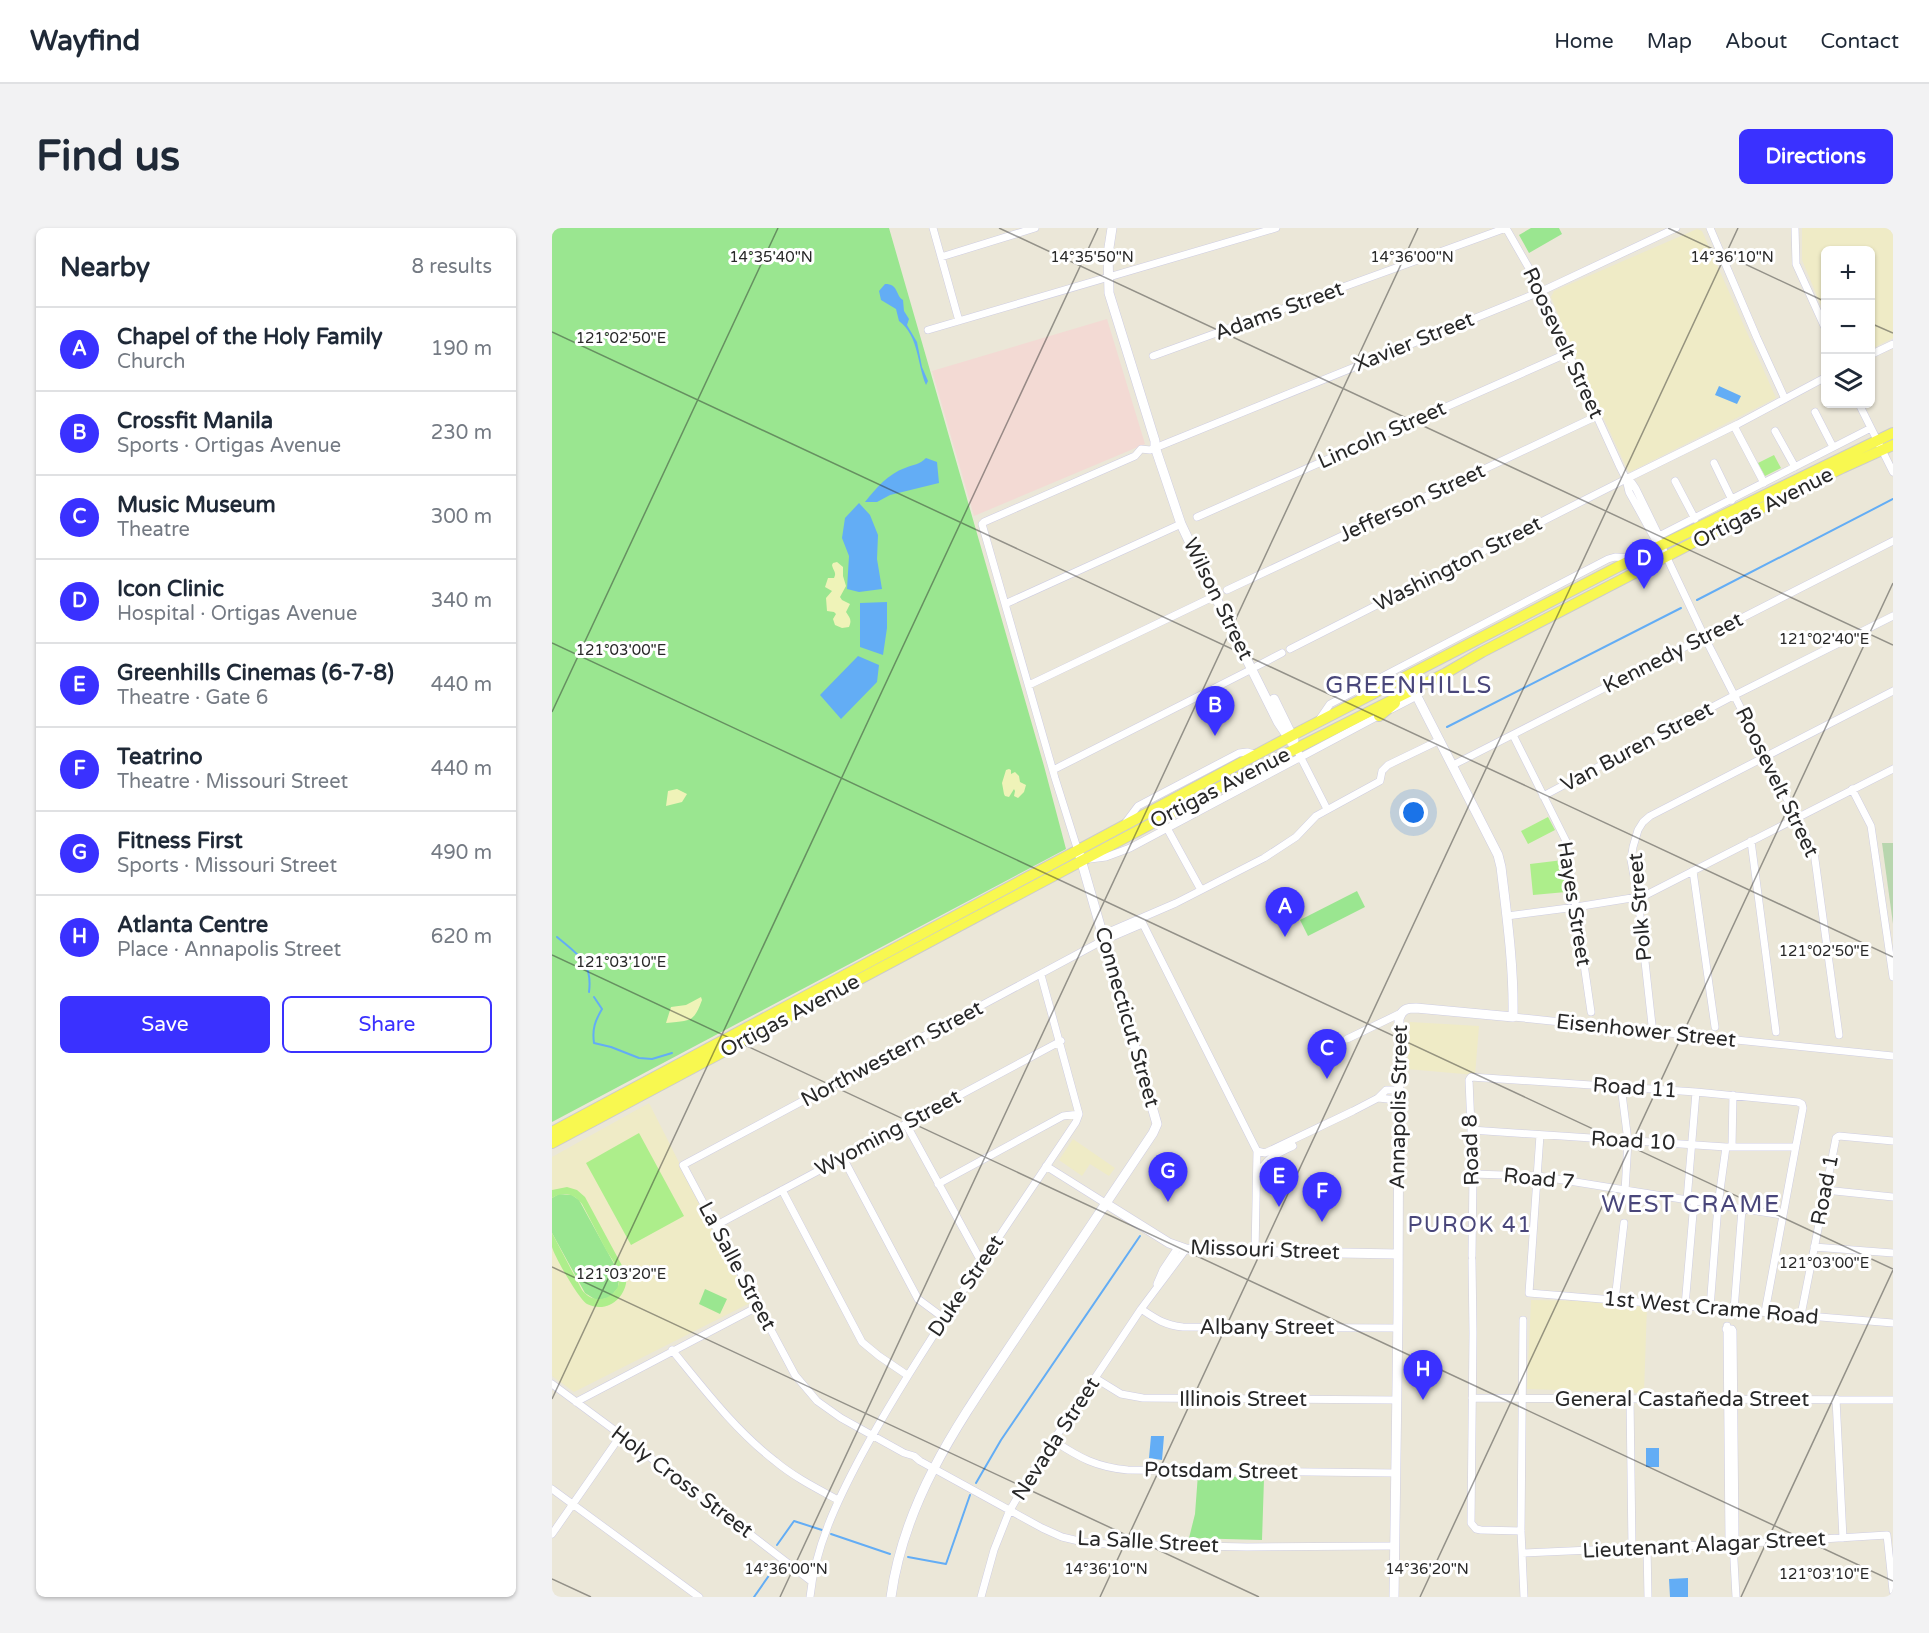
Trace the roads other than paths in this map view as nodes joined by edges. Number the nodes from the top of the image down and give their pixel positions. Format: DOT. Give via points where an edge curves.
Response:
graph roads {
  1 [pos="933,228"];
  2 [pos="1035,228"];
  3 [pos="1112,228"];
  4 [pos="1276,228"];
  5 [pos="1506,228"];
  6 [pos="1676,228"];
  7 [pos="1710,228"];
  8 [pos="1795,228"];
  9 [pos="941,257"];
  10 [pos="1107,278"];
  11 [pos="1542,291"];
  12 [pos="1821,319"];
  13 [pos="959,321"];
  14 [pos="928,330"];
  15 [pos="1893,344"];
  16 [pos="1568,353"];
  17 [pos="1872,354"];
  18 [pos="1153,356"];
  19 [pos="1821,380"];
  20 [pos="1785,399"];
  21 [pos="1861,408"];
  22 [pos="1815,412"];
  23 [pos="1597,416"];
  24 [pos="1734,426"];
  25 [pos="1871,428"];
  26 [pos="1775,431"];
  27 [pos="1893,433"];
  28 [pos="1879,445"];
  29 [pos="1893,445"];
  30 [pos="1154,446"];
  31 [pos="1833,447"];
  32 [pos="1714,464"];
  33 [pos="1795,467"];
  34 [pos="1893,472"];
  35 [pos="1626,479"];
  36 [pos="1675,481"];
  37 [pos="1764,483"];
  38 [pos="1732,500"];
  39 [pos="1197,517"];
  40 [pos="1695,519"];
  41 [pos="982,524"];
  42 [pos="1181,524"];
  43 [pos="1660,541"];
  44 [pos="1893,541"];
  45 [pos="1666,557"];
  46 [pos="1635,558"];
  47 [pos="1227,590"];
  48 [pos="1215,596"];
  49 [pos="1005,604"];
  50 [pos="1893,616"];
  51 [pos="1704,636"];
  52 [pos="1290,649"];
  53 [pos="1282,653"];
  54 [pos="1254,668"];
  55 [pos="1407,677"];
  56 [pos="1029,686"];
  57 [pos="1893,692"];
  58 [pos="1415,693"];
  59 [pos="1735,695"];
  60 [pos="1400,696"];
  61 [pos="1379,716"];
  62 [pos="1317,723"];
  63 [pos="1513,735"];
  64 [pos="1290,737"];
  65 [pos="1440,740"];
  66 [pos="1299,753"];
  67 [pos="1766,756"];
  68 [pos="1453,765"];
  69 [pos="1893,768"];
  70 [pos="1053,770"];
  71 [pos="1852,789"];
  72 [pos="1543,796"];
  73 [pos="1327,809"];
  74 [pos="1797,817"];
  75 [pos="1167,828"];
  76 [pos="1751,841"];
  77 [pos="1080,856"];
  78 [pos="1693,871"];
  79 [pos="1200,890"];
  80 [pos="1638,898"];
  81 [pos="1576,907"];
  82 [pos="1507,916"];
  83 [pos="1141,921"];
  84 [pos="1103,941"];
  85 [pos="1041,975"];
  86 [pos="1893,977"];
  87 [pos="1591,1012"];
  88 [pos="1513,1017"];
  89 [pos="1400,1018"];
  90 [pos="1652,1025"];
  91 [pos="1715,1027"];
  92 [pos="1776,1032"];
  93 [pos="1839,1035"];
  94 [pos="1347,1039"];
  95 [pos="1060,1041"];
  96 [pos="1893,1056"];
  97 [pos="1469,1080"];
  98 [pos="1621,1086"];
  99 [pos="1696,1092"];
  100 [pos="1398,1095"];
  101 [pos="1733,1095"];
  102 [pos="1079,1114"];
  103 [pos="906,1124"];
  104 [pos="1471,1130"];
  105 [pos="552,1131"];
  106 [pos="1540,1135"];
  107 [pos="1628,1141"];
  108 [pos="1893,1141"];
  109 [pos="552,1143"];
  110 [pos="1692,1144"];
  111 [pos="1294,1145"];
  112 [pos="1729,1147"];
  113 [pos="1795,1147"];
  114 [pos="1257,1151"];
  115 [pos="843,1158"];
  116 [pos="683,1166"];
  117 [pos="1046,1166"];
  118 [pos="1473,1174"];
  119 [pos="1538,1176"];
  120 [pos="1256,1179"];
  121 [pos="938,1184"];
  122 [pos="782,1190"];
  123 [pos="1825,1190"];
  124 [pos="1625,1191"];
  125 [pos="1893,1197"];
  126 [pos="1690,1201"];
  127 [pos="1105,1203"];
  128 [pos="1718,1205"];
  129 [pos="1742,1209"];
  130 [pos="1782,1215"];
  131 [pos="1624,1223"];
  132 [pos="716,1226"];
  133 [pos="1183,1247"];
  134 [pos="1814,1247"];
  135 [pos="1255,1252"];
  136 [pos="1893,1253"];
  137 [pos="1398,1254"];
  138 [pos="982,1263"];
  139 [pos="1615,1300"];
  140 [pos="759,1306"];
  141 [pos="1685,1306"];
  142 [pos="1710,1308"];
  143 [pos="1141,1309"];
  144 [pos="1734,1310"];
  145 [pos="1765,1312"];
  146 [pos="1801,1315"];
  147 [pos="945,1319"];
  148 [pos="1523,1320"];
  149 [pos="1893,1323"];
  150 [pos="1726,1327"];
  151 [pos="1398,1328"];
  152 [pos="672,1350"];
  153 [pos="907,1375"];
  154 [pos="1095,1377"];
  155 [pos="552,1384"];
  156 [pos="1472,1398"];
  157 [pos="1522,1398"];
  158 [pos="1630,1398"];
  159 [pos="1730,1399"];
  160 [pos="1836,1399"];
  161 [pos="1396,1400"];
  162 [pos="1893,1400"];
  163 [pos="576,1402"];
  164 [pos="621,1435"];
  165 [pos="872,1435"];
  166 [pos="1054,1441"];
  167 [pos="933,1469"];
  168 [pos="1395,1473"];
  169 [pos="552,1489"];
  170 [pos="838,1500"];
  171 [pos="573,1504"];
  172 [pos="1009,1512"];
  173 [pos="1521,1531"];
  174 [pos="552,1534"];
  175 [pos="1843,1538"];
  176 [pos="1733,1543"];
  177 [pos="1395,1546"];
  178 [pos="1647,1547"];
  179 [pos="1632,1548"];
  180 [pos="1522,1552"];
  181 [pos="811,1581"];
  182 [pos="1893,1591"];
  183 [pos="699,1597"];
  184 [pos="810,1597"];
  185 [pos="891,1597"];
  186 [pos="981,1597"];
  187 [pos="1394,1597"];
  188 [pos="1524,1597"];
  189 [pos="1648,1597"];
  190 [pos="1736,1597"];
  1 -- 9 [label="street"];
  2 -- 9 [label="street"];
  3 -- 10 [label="street, Wilson Street"];
  4 -- 10 [label="street"];
  5 -- 11 [label="street, Roosevelt Street"];
  5 -- 18 [label="street, Adams Street"];
  6 -- 11 [label="street, Xavier Street"];
  7 -- 20 [label="street"];
  8 -- 12 [label="street" via="1797,264"];
  9 -- 13 [label="street"];
  10 -- 13 [label="street"];
  10 -- 30 [label="street, Wilson Street"];
  11 -- 16 [label="street, Roosevelt Street"];
  11 -- 30 [label="street, Xavier Street"];
  13 -- 14 [label="street"];
  15 -- 17 [label="street"];
  16 -- 23 [label="street, Roosevelt Street"];
  16 -- 39 [label="street, Lincoln Street"];
  19 -- 20 [label="street, Washington Street"];
  20 -- 24 [label="street, Washington Street"];
  21 -- 25 [label="street"];
  22 -- 31 [label="street"];
  23 -- 35 [label="street, Roosevelt Street"];
  23 -- 47 [label="street, Jefferson Street"];
  24 -- 35 [label="street, Washington Street"];
  24 -- 37 [label="street"];
  25 -- 28 [label="street"];
  25 -- 31 [label="street"];
  26 -- 33 [label="street"];
  27 -- 28 [label="main road, Ortigas Avenue"];
  28 -- 29 [label="main road, Ortigas Avenue"];
  28 -- 34 [label="street"];
  28 -- 43 [label="main road, Ortigas Avenue" via="1700,528"];
  28 -- 45 [label="main road, Ortigas Avenue"];
  30 -- 41 [label="street, Xavier Street"];
  30 -- 42 [label="street, Wilson Street"];
  30 -- 54 [label="street, Wilson Street"];
  31 -- 33 [label="street"];
  32 -- 38 [label="street"];
  33 -- 37 [label="street"];
  35 -- 43 [label="street, Roosevelt Street" via="1632,483 1632,490"];
  35 -- 52 [label="street, Washington Street"];
  36 -- 40 [label="street"];
  37 -- 38 [label="street"];
  38 -- 40 [label="street"];
  40 -- 43 [label="street"];
  41 -- 49 [label="street, Connecticut Street"];
  42 -- 48 [label="street, Wilson Street"];
  42 -- 49 [label="street"];
  43 -- 45 [label="street, Roosevelt Street"];
  43 -- 46 [label="main road, Ortigas Avenue"];
  44 -- 51 [label="street, Kennedy Street"];
  45 -- 51 [label="street, Roosevelt Street"];
  45 -- 58 [label="main road, Ortigas Avenue" via="1492,646"];
  46 -- 55 [label="main road, Ortigas Avenue"];
  46 -- 62 [label="street" via="1608,559 1330,704"];
  48 -- 54 [label="street, Wilson Street"];
  48 -- 56 [label="street"];
  49 -- 56 [label="street, Connecticut Street"];
  50 -- 59 [label="street, Van Buren Street"];
  51 -- 59 [label="street, Roosevelt Street"];
  51 -- 63 [label="street, Kennedy Street"];
  53 -- 54 [label="street"];
  54 -- 64 [label="street, Wilson Street"];
  54 -- 64 [label="street, Wilson Street"];
  54 -- 70 [label="street"];
  55 -- 58 [label="street"];
  55 -- 62 [label="main road, Ortigas Avenue"];
  56 -- 70 [label="street, Connecticut Street"];
  57 -- 67 [label="street, Polk Street"];
  58 -- 60 [label="main road, Ortigas Avenue"];
  58 -- 61 [label="street"];
  58 -- 65 [label="street"];
  59 -- 67 [label="street, Roosevelt Street"];
  59 -- 72 [label="street, Van Buren Street"];
  60 -- 61 [label="main road"];
  60 -- 66 [label="main road, Ortigas Avenue"];
  61 -- 66 [label="street"];
  62 -- 64 [label="main road, Ortigas Avenue"];
  63 -- 68 [label="street, Kennedy Street"];
  63 -- 72 [label="street, Hayes Street"];
  64 -- 66 [label="street, Wilson Street"];
  64 -- 77 [label="main road, Ortigas Avenue" via="1124,826"];
  65 -- 68 [label="street"];
  65 -- 73 [label="street, Northwestern Street" via="1388,765 1380,781"];
  66 -- 73 [label="street"];
  66 -- 75 [label="street"];
  66 -- 77 [label="main road, Ortigas Avenue"];
  67 -- 74 [label="street, Roosevelt Street"];
  67 -- 80 [label="street, Polk Street" via="1643,822 1631,860"];
  68 -- 82 [label="street" via="1498,855"];
  69 -- 71 [label="street"];
  70 -- 77 [label="street, Connecticut Street"];
  71 -- 74 [label="street"];
  71 -- 86 [label="street" via="1871,826"];
  72 -- 81 [label="street, Hayes Street" via="1564,835"];
  73 -- 79 [label="street, Northwestern Street" via="1290,842"];
  74 -- 76 [label="street"];
  74 -- 93 [label="street, Roosevelt Street" via="1817,867"];
  75 -- 77 [label="street" via="1106,857"];
  75 -- 79 [label="street"];
  76 -- 78 [label="street"];
  76 -- 92 [label="street"];
  77 -- 84 [label="street, Connecticut Street"];
  77 -- 105 [label="main road, Ortigas Avenue"];
  77 -- 109 [label="main road, Ortigas Avenue"];
  78 -- 80 [label="street"];
  78 -- 91 [label="street"];
  79 -- 83 [label="street, Northwestern Street"];
  80 -- 81 [label="street"];
  80 -- 90 [label="street, Polk Street"];
  81 -- 82 [label="street"];
  81 -- 87 [label="street, Hayes Street"];
  82 -- 88 [label="street"];
  83 -- 84 [label="street, Northwestern Street"];
  83 -- 114 [label="street"];
  84 -- 85 [label="street, Northwestern Street"];
  84 -- 127 [label="street, Connecticut Street" via="1157,1124"];
  85 -- 95 [label="street"];
  85 -- 116 [label="street, Northwestern Street"];
  88 -- 89 [label="street, Eisenhower Street" via="1416,1008 1405,1009"];
  88 -- 96 [label="street, Eisenhower Street"];
  89 -- 94 [label="street" via="1383,1021"];
  89 -- 100 [label="street, Annapolis Street"];
  95 -- 102 [label="street"];
  95 -- 103 [label="street, Wyoming Street"];
  97 -- 98 [label="street, Road 11" via="1471,1077"];
  97 -- 104 [label="street, Road 8"];
  98 -- 99 [label="street, Road 11"];
  98 -- 107 [label="street"];
  99 -- 101 [label="street, Road 11"];
  99 -- 110 [label="street"];
  100 -- 114 [label="street" via="1386,1090 1378,1098 1296,1140 1265,1153"];
  100 -- 137 [label="street, Annapolis Street"];
  101 -- 112 [label="street"];
  101 -- 113 [label="street, Road 11" via="1802,1104"];
  102 -- 117 [label="street, Duke Street"];
  102 -- 121 [label="street" via="1063,1116"];
  103 -- 115 [label="street, Wyoming Street"];
  103 -- 121 [label="street"];
  104 -- 106 [label="street, Road 10"];
  104 -- 118 [label="street, Road 8"];
  106 -- 107 [label="street, Road 10"];
  106 -- 119 [label="street"];
  107 -- 110 [label="street, Road 10"];
  107 -- 124 [label="street"];
  108 -- 123 [label="street, Road 1" via="1836,1136"];
  110 -- 112 [label="street, Road 10"];
  110 -- 126 [label="street"];
  111 -- 120 [label="street" via="1270,1158"];
  112 -- 113 [label="street, Road 10"];
  112 -- 128 [label="street"];
  113 -- 130 [label="street"];
  114 -- 120 [label="street"];
  115 -- 122 [label="street, Wyoming Street"];
  115 -- 147 [label="street" via="918,1299"];
  116 -- 132 [label="street, La Salle Street"];
  117 -- 127 [label="street, Missouri Street"];
  117 -- 138 [label="street, Duke Street"];
  118 -- 119 [label="street, Road 7"];
  118 -- 156 [label="street, Road 8"];
  119 -- 124 [label="street, Road 7"];
  119 -- 139 [label="street, 1st West Crame Road" via="1529,1293"];
  120 -- 135 [label="street"];
  121 -- 138 [label="street"];
  122 -- 132 [label="street, Wyoming Street"];
  122 -- 153 [label="street" via="862,1342"];
  123 -- 125 [label="street"];
  123 -- 134 [label="street, Road 1"];
  124 -- 126 [label="street, Road 7"];
  126 -- 128 [label="street, Road 7"];
  126 -- 141 [label="street"];
  127 -- 133 [label="street, Missouri Street" via="1169,1243"];
  127 -- 167 [label="street, Connecticut Street"];
  128 -- 129 [label="street, Road 7"];
  128 -- 142 [label="street"];
  129 -- 130 [label="street, Road 7"];
  129 -- 144 [label="street"];
  130 -- 145 [label="street"];
  131 -- 139 [label="street"];
  132 -- 140 [label="street, La Salle Street"];
  133 -- 135 [label="street, Missouri Street"];
  133 -- 143 [label="street, Nevada Street"];
  134 -- 136 [label="street"];
  134 -- 146 [label="street, Road 1"];
  135 -- 137 [label="street, Missouri Street"];
  137 -- 151 [label="street, Annapolis Street"];
  138 -- 147 [label="street, Duke Street"];
  139 -- 141 [label="street, 1st West Crame Road"];
  140 -- 152 [label="street"];
  140 -- 165 [label="street, La Salle Street" via="795,1375 817,1401"];
  141 -- 142 [label="street, 1st West Crame Road"];
  142 -- 144 [label="street, 1st West Crame Road"];
  143 -- 151 [label="street, Albany Street" via="1168,1326"];
  143 -- 154 [label="street, Nevada Street"];
  144 -- 145 [label="street, 1st West Crame Road"];
  145 -- 146 [label="street, 1st West Crame Road"];
  146 -- 149 [label="street, 1st West Crame Road"];
  147 -- 153 [label="street, Duke Street"];
  148 -- 157 [label="street"];
  150 -- 159 [label="street"];
  151 -- 161 [label="street, Annapolis Street"];
  152 -- 163 [label="street"];
  152 -- 170 [label="street" via="753,1443"];
  153 -- 165 [label="street, Duke Street"];
  154 -- 161 [label="street, Illinois Street" via="1121,1394 1143,1398"];
  154 -- 166 [label="street, Nevada Street"];
  155 -- 163 [label="street, Holy Cross Street"];
  156 -- 157 [label="street, General Castañeda Street"];
  156 -- 173 [label="street, Road 8" via="1471,1523 1481,1530"];
  157 -- 158 [label="street, General Castañeda Street"];
  157 -- 173 [label="street"];
  158 -- 159 [label="street, General Castañeda Street"];
  158 -- 179 [label="street"];
  159 -- 160 [label="street, General Castañeda Street"];
  159 -- 176 [label="street" via="1729,1540"];
  160 -- 162 [label="street, General Castañeda Street"];
  160 -- 175 [label="street"];
  161 -- 168 [label="street, Annapolis Street"];
  163 -- 164 [label="street, Holy Cross Street"];
  164 -- 171 [label="street"];
  164 -- 181 [label="street, Holy Cross Street"];
  165 -- 167 [label="street, La Salle Street"];
  165 -- 170 [label="street, Duke Street"];
  166 -- 168 [label="street, Potsdam Street" via="1080,1458 1107,1468 1128,1470"];
  166 -- 172 [label="street, Nevada Street"];
  167 -- 172 [label="street, La Salle Street"];
  167 -- 185 [label="street, Connecticut Street" via="903,1539"];
  168 -- 177 [label="street, Annapolis Street"];
  169 -- 171 [label="street"];
  170 -- 181 [label="street, Duke Street"];
  171 -- 174 [label="street"];
  171 -- 183 [label="street"];
  172 -- 177 [label="street, La Salle Street" via="1062,1537 1095,1543"];
  172 -- 186 [label="street, Nevada Street"];
  173 -- 180 [label="street"];
  175 -- 176 [label="street, Lieutenant Alagar Street"];
  175 -- 182 [label="street, Lieutenant Alagar Street" via="1887,1535"];
  176 -- 178 [label="street, Lieutenant Alagar Street"];
  176 -- 190 [label="street"];
  177 -- 187 [label="street, Annapolis Street"];
  178 -- 179 [label="street, Lieutenant Alagar Street"];
  178 -- 189 [label="street"];
  179 -- 180 [label="street, Lieutenant Alagar Street"];
  180 -- 188 [label="street"];
  181 -- 184 [label="street, Duke Street"];
}
